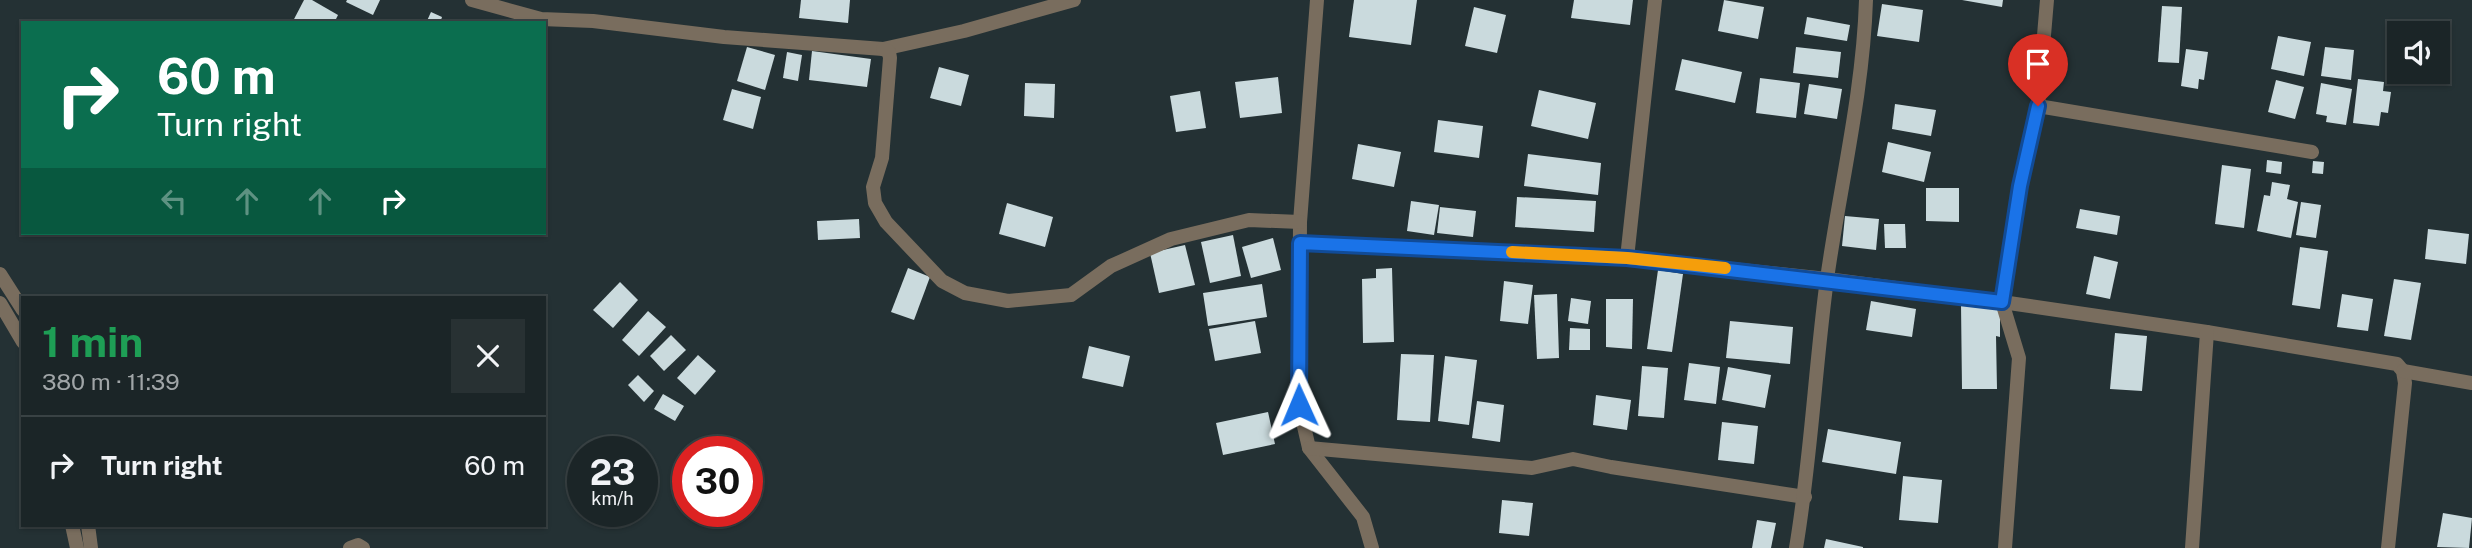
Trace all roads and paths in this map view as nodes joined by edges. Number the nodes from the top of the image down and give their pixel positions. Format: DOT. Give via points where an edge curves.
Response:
graph roads {
  1 [pos="472,0"];
  2 [pos="1074,0"];
  3 [pos="1317,0"];
  4 [pos="1655,0"];
  5 [pos="1866,0"];
  6 [pos="2047,0"];
  7 [pos="884,49"];
  8 [pos="2038,106"];
  9 [pos="2312,152"];
  10 [pos="1300,222"];
  11 [pos="1300,243"];
  12 [pos="1627,258"];
  13 [pos="0,274"];
  14 [pos="1827,279"];
  15 [pos="2002,302"];
  16 [pos="0,303"];
  17 [pos="21,307"];
  18 [pos="2207,332"];
  19 [pos="21,339"];
  20 [pos="2403,371"];
  21 [pos="2472,383"];
  22 [pos="1309,447"];
  23 [pos="1805,497"];
  24 [pos="72,527"];
  25 [pos="88,527"];
  26 [pos="77,548"];
  27 [pos="90,548"];
  28 [pos="350,548"];
  29 [pos="363,548"];
  30 [pos="1372,548"];
  31 [pos="1796,548"];
  32 [pos="2006,548"];
  33 [pos="2192,548"];
  34 [pos="2388,548"];
  1 -- 7 [label="street" via="541,19"];
  2 -- 7 [label="street"];
  3 -- 10 [label="street"];
  4 -- 12 [label="street"];
  5 -- 14 [label="street" via="1864,49"];
  6 -- 8 [label="street"];
  7 -- 10 [label="street" via="890,58 882,158 873,187 875,203 886,222 942,281 965,293 1008,301 1071,295 1111,266 1171,239 1249,220"];
  8 -- 9 [label="street"];
  8 -- 15 [label="street"];
  10 -- 11 [label="street"];
  11 -- 12 [label="street"];
  11 -- 22 [label="street" via="1299,405"];
  12 -- 14 [label="street"];
  13 -- 17 [label="street"];
  14 -- 15 [label="street"];
  14 -- 23 [label="street"];
  15 -- 18 [label="street"];
  15 -- 32 [label="street" via="2019,358"];
  16 -- 19 [label="street"];
  18 -- 20 [label="street" via="2397,364"];
  18 -- 33 [label="street"];
  20 -- 21 [label="street"];
  20 -- 34 [label="street"];
  22 -- 23 [label="street" via="1532,468 1573,459"];
  22 -- 30 [label="street" via="1363,517"];
  23 -- 31 [label="street"];
  24 -- 26 [label="street"];
  25 -- 27 [label="street"];
  28 -- 29 [label="street"];
}
